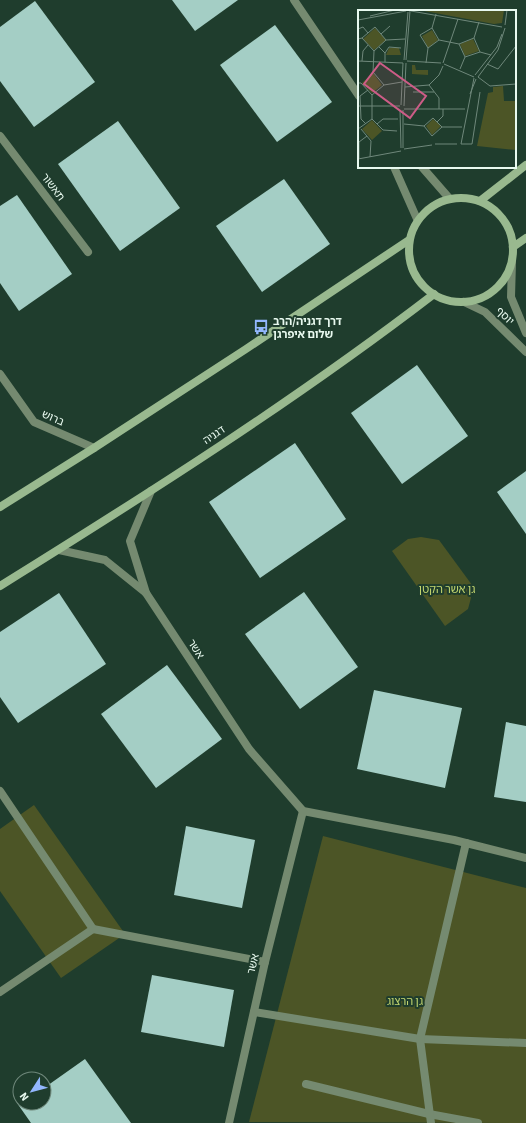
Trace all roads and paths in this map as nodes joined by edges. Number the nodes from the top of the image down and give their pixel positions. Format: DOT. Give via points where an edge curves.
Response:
graph roads {
  1 [pos="294,0"];
  2 [pos="358,95"];
  3 [pos="0,136"];
  4 [pos="526,165"];
  5 [pos="394,168"];
  6 [pos="423,168"];
  7 [pos="449,198"];
  8 [pos="480,201"];
  9 [pos="417,219"];
  10 [pos="526,238"];
  11 [pos="409,240"];
  12 [pos="513,247"];
  13 [pos="88,252"];
  14 [pos="512,262"];
  15 [pos="434,294"];
  16 [pos="464,302"];
  17 [pos="526,334"];
  18 [pos="526,352"];
  19 [pos="0,374"];
  20 [pos="94,448"];
  21 [pos="151,491"];
  22 [pos="0,506"];
  23 [pos="59,550"];
  24 [pos="0,586"];
  25 [pos="146,593"];
  26 [pos="0,791"];
  27 [pos="303,811"];
  28 [pos="466,843"];
  29 [pos="526,858"];
  30 [pos="93,929"];
  31 [pos="265,962"];
  32 [pos="0,992"];
  33 [pos="254,1012"];
  34 [pos="420,1039"];
  35 [pos="526,1043"];
  36 [pos="306,1084"];
  37 [pos="429,1114"];
  38 [pos="230,1123"];
  39 [pos="431,1123"];
  40 [pos="478,1123"];
  1 -- 2 [label="street"];
  3 -- 13 [label="street, תאשור"];
  4 -- 8 [label="street"];
  5 -- 9 [label="street"];
  6 -- 7 [label="street"];
  7 -- 8 [label="street" via="464,197"];
  7 -- 9 [label="street" via="431,206"];
  8 -- 12 [label="street" via="495,210 507,225"];
  9 -- 11 [label="street"];
  10 -- 12 [label="street"];
  11 -- 15 [label="street" via="409,258 413,272 422,286"];
  11 -- 20 [label="street"];
  12 -- 14 [label="street"];
  14 -- 16 [label="street" via="504,279 491,293"];
  14 -- 17 [label="street, יוסף" via="511,297"];
  15 -- 16 [label="street" via="449,301"];
  15 -- 21 [label="street, דגניה" via="288,400"];
  16 -- 18 [label="street, יוסף" via="485,312"];
  19 -- 20 [label="street, ברוש" via="34,422"];
  20 -- 22 [label="street"];
  21 -- 23 [label="street, דגניה"];
  21 -- 25 [label="street, אשר" via="130,541"];
  23 -- 24 [label="street, דגניה"];
  23 -- 25 [label="street, אשר" via="105,560"];
  25 -- 27 [label="street, אשר" via="249,749"];
  26 -- 30 [label="street"];
  27 -- 28 [label="street"];
  27 -- 31 [label="street, אשר"];
  28 -- 29 [label="street"];
  28 -- 34 [label="street"];
  30 -- 31 [label="street"];
  30 -- 32 [label="street"];
  31 -- 33 [label="street, אשר"];
  33 -- 34 [label="street"];
  33 -- 38 [label="street, אשר"];
  34 -- 35 [label="street"];
  34 -- 37 [label="street"];
  36 -- 37 [label="street"];
  37 -- 39 [label="street"];
  37 -- 40 [label="street"];
}
